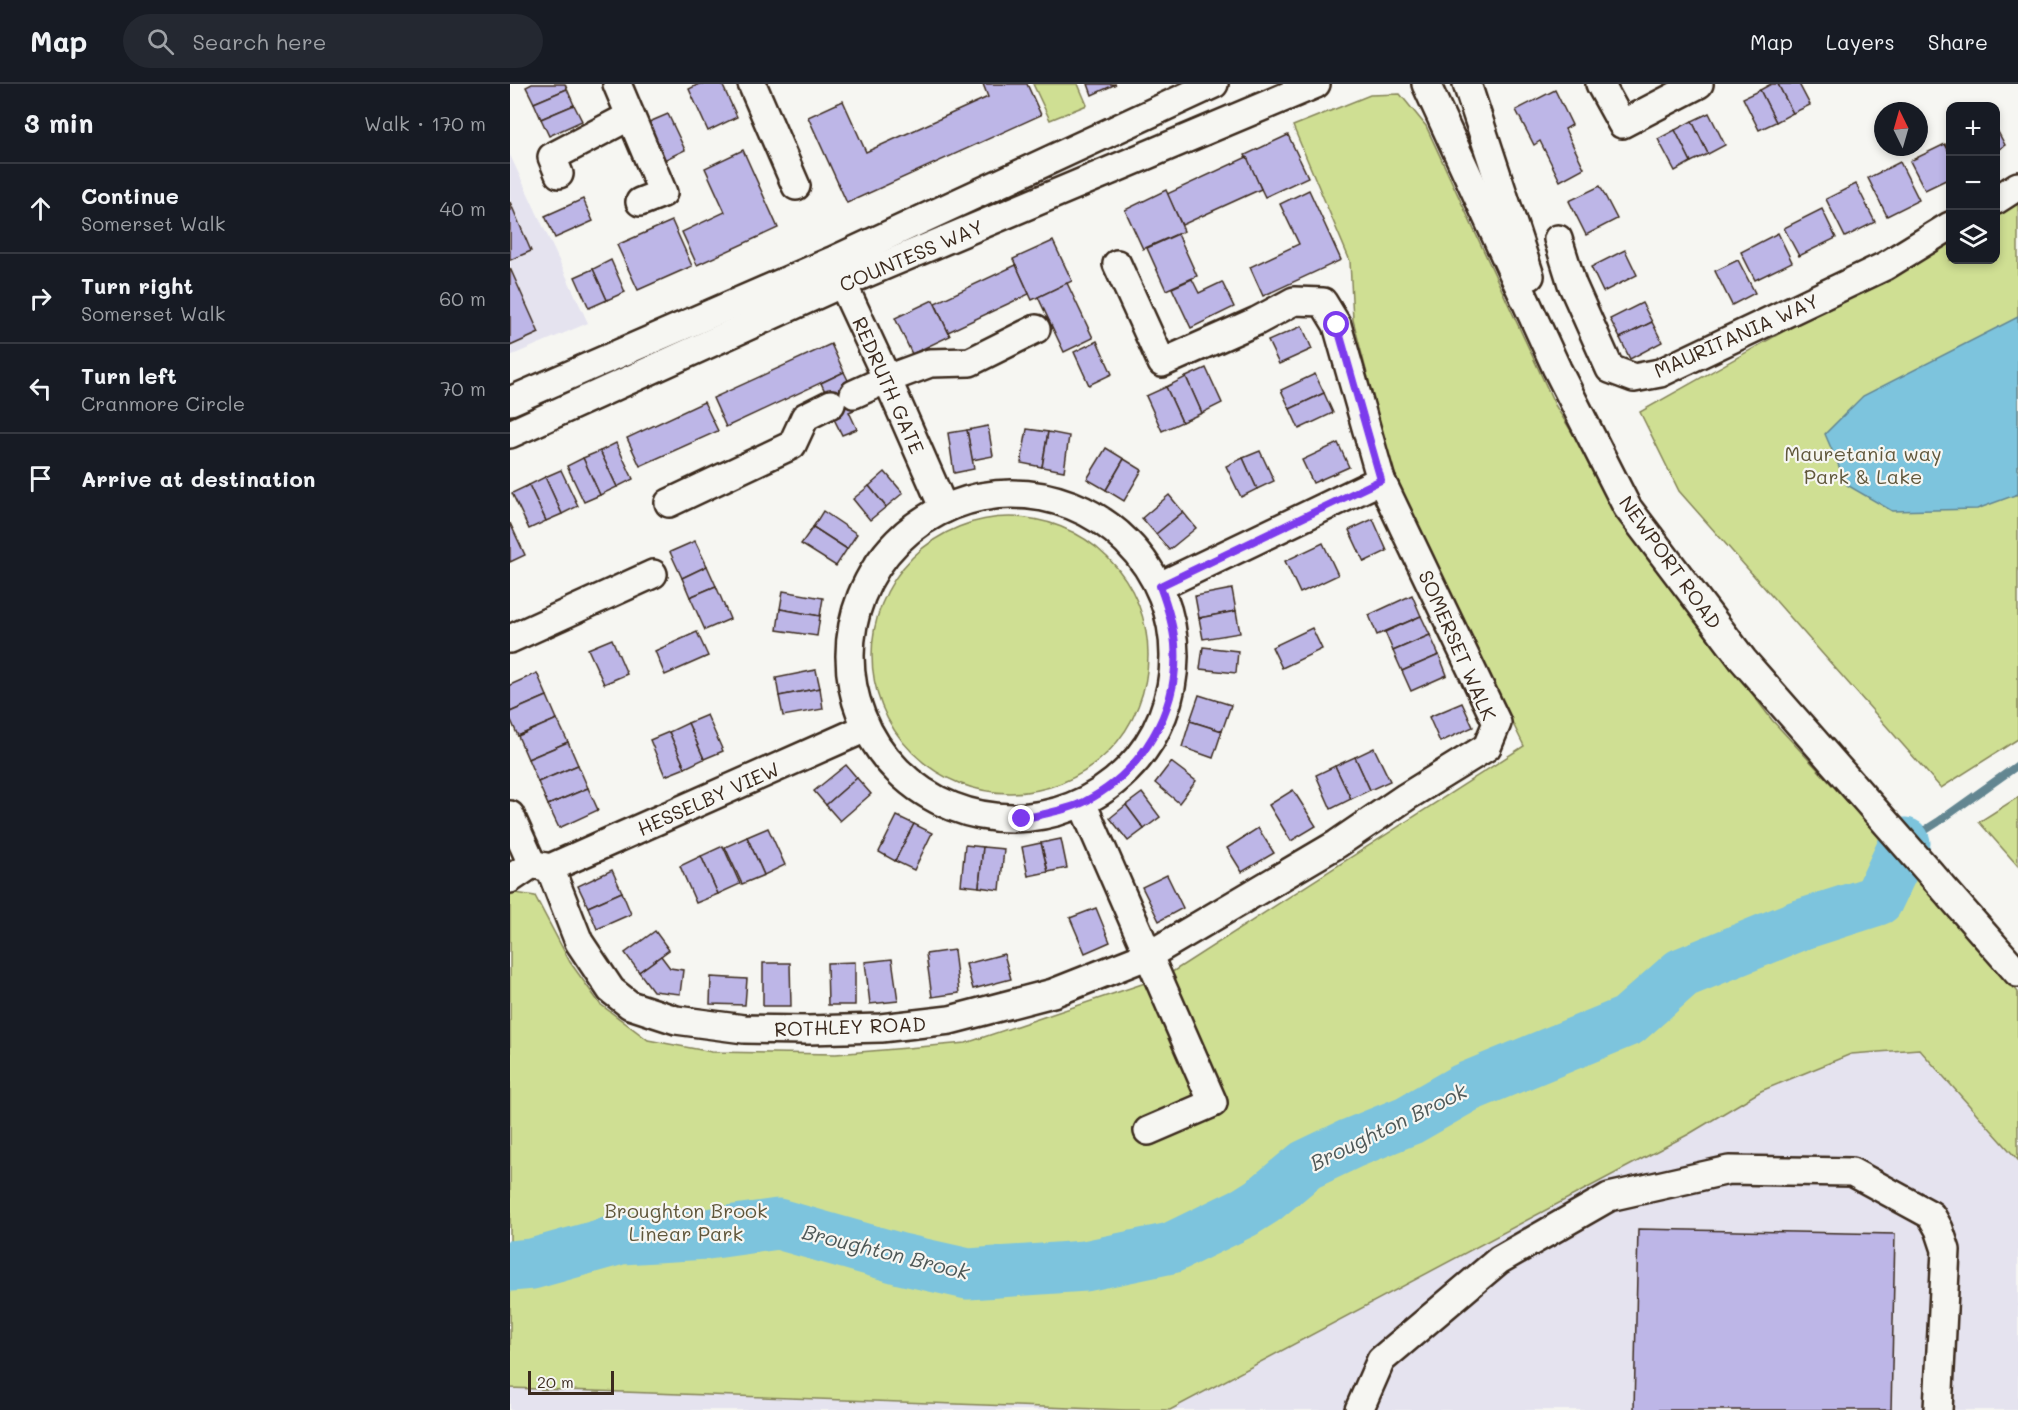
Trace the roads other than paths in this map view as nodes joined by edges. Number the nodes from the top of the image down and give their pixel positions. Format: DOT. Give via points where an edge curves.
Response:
graph roads {
  1 [pos="1214,84"];
  2 [pos="1316,84"];
  3 [pos="1426,84"];
  4 [pos="1467,84"];
  5 [pos="1600,84"];
  6 [pos="1700,84"];
  7 [pos="620,85"];
  8 [pos="761,87"];
  9 [pos="630,116"];
  10 [pos="558,174"];
  11 [pos="796,186"];
  12 [pos="2018,186"];
  13 [pos="2000,197"];
  14 [pos="640,202"];
  15 [pos="1946,228"];
  16 [pos="1558,238"];
  17 [pos="1117,264"];
  18 [pos="838,272"];
  19 [pos="1036,328"];
  20 [pos="1557,369"];
  21 [pos="887,379"];
  22 [pos="510,401"];
  23 [pos="510,434"];
  24 [pos="1381,480"];
  25 [pos="669,503"];
  26 [pos="944,509"];
  27 [pos="653,574"];
  28 [pos="1160,586"];
  29 [pos="510,639"];
  30 [pos="866,729"];
  31 [pos="1082,803"];
  32 [pos="510,815"];
  33 [pos="1337,844"];
  34 [pos="541,866"];
  35 [pos="510,879"];
  36 [pos="1149,955"];
  37 [pos="2018,973"];
  38 [pos="1148,1131"];
  39 [pos="1359,1410"];
  40 [pos="1938,1410"];
  1 -- 18 [label="street, COUNTESS WAY"];
  2 -- 18 [label="street, COUNTESS WAY"];
  3 -- 20 [label="street, NEWPORT ROAD"];
  4 -- 20 [label="street"];
  5 -- 6 [label="street" via="1622,124"];
  7 -- 9 [label="street"];
  8 -- 11 [label="street"];
  9 -- 10 [label="street" via="552,157"];
  9 -- 14 [label="street" via="663,193"];
  12 -- 13 [label="street"];
  15 -- 16 [label="street, MAURITANIA WAY" via="1874,271 1660,373 1634,378 1610,369 1572,284"];
  17 -- 24 [label="street, SOMERSET WALK" via="1162,363 1294,301 1323,302 1337,325"];
  18 -- 21 [label="street, REDRUTH GATE"];
  18 -- 22 [label="street, COUNTESS WAY"];
  18 -- 23 [label="street, COUNTESS WAY"];
  19 -- 21 [label="street" via="970,362 930,363"];
  20 -- 37 [label="street, NEWPORT ROAD" via="1627,507 1743,660"];
  21 -- 25 [label="street" via="806,417 792,445"];
  21 -- 26 [label="street, REDRUTH GATE"];
  24 -- 28 [label="street"];
  24 -- 33 [label="street, SOMERSET WALK" via="1497,723 1487,747"];
  26 -- 28 [label="street" via="1003,494 1041,496 1078,508 1111,527 1139,554"];
  26 -- 30 [label="street" via="910,530 883,558 863,592 852,630 850,669"];
  27 -- 29 [label="street"];
  28 -- 31 [label="street" via="1175,645 1173,686 1161,724 1139,759 1110,787"];
  30 -- 31 [label="street" via="904,779 959,811 990,818 1022,819"];
  30 -- 34 [label="street, HESSELBY VIEW"];
  31 -- 36 [label="street"];
  32 -- 34 [label="street, ROTHLEY ROAD"];
  33 -- 36 [label="street, ROTHLEY ROAD"];
  34 -- 35 [label="street, HESSELBY VIEW"];
  34 -- 36 [label="street, ROTHLEY ROAD" via="567,908 579,942 610,990 630,1005 676,1020 744,1029 808,1030 881,1028 950,1020 1053,993"];
  36 -- 38 [label="street" via="1213,1103"];
  39 -- 40 [label="street" via="1381,1360 1499,1260 1609,1197 1729,1170 1852,1172 1931,1215 1946,1250"];
}
